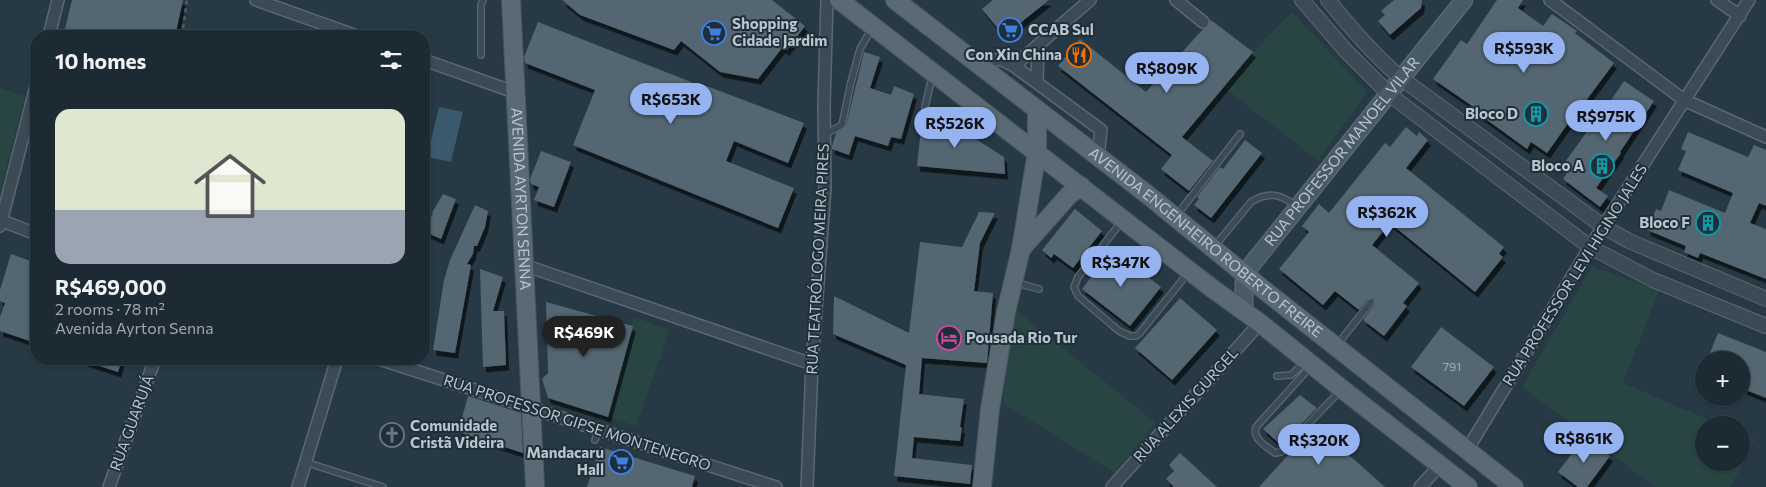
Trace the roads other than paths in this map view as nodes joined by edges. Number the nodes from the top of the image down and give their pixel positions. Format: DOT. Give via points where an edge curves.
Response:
graph roads {
  1 [pos="58,0"];
  2 [pos="256,0"];
  3 [pos="483,0"];
  4 [pos="511,0"];
  5 [pos="827,0"];
  6 [pos="839,0"];
  7 [pos="896,0"];
  8 [pos="1090,0"];
  9 [pos="1176,0"];
  10 [pos="1302,0"];
  11 [pos="1328,0"];
  12 [pos="1464,0"];
  13 [pos="1550,0"];
  14 [pos="1717,0"];
  15 [pos="1749,0"];
  16 [pos="1740,16"];
  17 [pos="1203,22"];
  18 [pos="873,26"];
  19 [pos="50,30"];
  20 [pos="340,30"];
  21 [pos="1356,34"];
  22 [pos="1038,45"];
  23 [pos="1342,47"];
  24 [pos="481,55"];
  25 [pos="430,62"];
  26 [pos="982,66"];
  27 [pos="1014,66"];
  28 [pos="933,72"];
  29 [pos="1401,78"];
  30 [pos="1037,83"];
  31 [pos="516,93"];
  32 [pos="1389,94"];
  33 [pos="1684,100"];
  34 [pos="925,107"];
  35 [pos="30,109"];
  36 [pos="1037,111"];
  37 [pos="1477,133"];
  38 [pos="825,134"];
  39 [pos="1240,134"];
  40 [pos="1766,137"];
  41 [pos="1464,151"];
  42 [pos="1037,152"];
  43 [pos="1098,157"];
  44 [pos="1081,186"];
  45 [pos="1298,208"];
  46 [pos="1174,218"];
  47 [pos="1124,219"];
  48 [pos="1,223"];
  49 [pos="1604,226"];
  50 [pos="30,232"];
  51 [pos="1590,247"];
  52 [pos="1213,248"];
  53 [pos="1021,249"];
  54 [pos="524,265"];
  55 [pos="1190,270"];
  56 [pos="1244,274"];
  57 [pos="1012,282"];
  58 [pos="1039,289"];
  59 [pos="1766,299"];
  60 [pos="1371,302"];
  61 [pos="1244,311"];
  62 [pos="1260,323"];
  63 [pos="1766,326"];
  64 [pos="1336,347"];
  65 [pos="1309,362"];
  66 [pos="812,364"];
  67 [pos="153,365"];
  68 [pos="335,365"];
  69 [pos="397,365"];
  70 [pos="1277,376"];
  71 [pos="1342,389"];
  72 [pos="532,409"];
  73 [pos="1468,450"];
  74 [pos="305,462"];
  75 [pos="1440,465"];
  76 [pos="109,487"];
  77 [pos="298,487"];
  78 [pos="383,487"];
  79 [pos="535,487"];
  80 [pos="776,487"];
  81 [pos="807,487"];
  82 [pos="982,487"];
  83 [pos="1112,487"];
  84 [pos="1420,487"];
  85 [pos="1468,487"];
  86 [pos="1514,487"];
  1 -- 19 [label="street"];
  2 -- 20 [label="street"];
  3 -- 24 [label="lane"];
  4 -- 31 [label="main road, AVENIDA AYRTON SENNA"];
  5 -- 38 [label="street, RUA TEATRÓLOGO MEIRA PIRES"];
  6 -- 18 [label="main road, AVENIDA ENGENHEIRO ROBERTO FREIRE"];
  7 -- 26 [label="main road, AVENIDA ENGENHEIRO ROBERTO FREIRE"];
  8 -- 22 [label="street"];
  9 -- 17 [label="street"];
  10 -- 23 [label="street"];
  11 -- 21 [label="street"];
  12 -- 29 [label="main road, RUA PROFESSOR MANOEL VILAR"];
  13 -- 33 [label="street"];
  14 -- 16 [label="street"];
  15 -- 16 [label="street, RUA PROFESSOR LEVI HIGINO JALES"];
  16 -- 33 [label="street, RUA PROFESSOR LEVI HIGINO JALES"];
  18 -- 28 [label="main road, AVENIDA ENGENHEIRO ROBERTO FREIRE"];
  18 -- 38 [label="lane" via="860,49 842,126"];
  21 -- 23 [label="street"];
  21 -- 29 [label="street"];
  22 -- 27 [label="street"];
  22 -- 30 [label="street"];
  23 -- 32 [label="street"];
  25 -- 31 [label="street"];
  26 -- 27 [label="street" via="1000,58"];
  26 -- 36 [label="main road, AVENIDA ENGENHEIRO ROBERTO FREIRE"];
  27 -- 30 [label="street"];
  28 -- 34 [label="lane"];
  28 -- 42 [label="main road, AVENIDA ENGENHEIRO ROBERTO FREIRE"];
  29 -- 32 [label="main road, RUA PROFESSOR MANOEL VILAR"];
  29 -- 37 [label="street"];
  30 -- 43 [label="street" via="1101,130"];
  31 -- 54 [label="main road, AVENIDA AYRTON SENNA"];
  32 -- 41 [label="street"];
  32 -- 45 [label="main road, RUA PROFESSOR MANOEL VILAR"];
  33 -- 40 [label="street"];
  33 -- 49 [label="street, RUA PROFESSOR LEVI HIGINO JALES"];
  35 -- 48 [label="street"];
  36 -- 42 [label="main road"];
  36 -- 43 [label="main road, AVENIDA ENGENHEIRO ROBERTO FREIRE"];
  37 -- 41 [label="street"];
  37 -- 49 [label="street"];
  38 -- 66 [label="street, RUA TEATRÓLOGO MEIRA PIRES" via="825,188"];
  39 -- 46 [label="lane"];
  41 -- 51 [label="street"];
  42 -- 44 [label="main road, AVENIDA ENGENHEIRO ROBERTO FREIRE"];
  42 -- 53 [label="main road"];
  43 -- 46 [label="main road, AVENIDA ENGENHEIRO ROBERTO FREIRE"];
  44 -- 47 [label="main road, AVENIDA ENGENHEIRO ROBERTO FREIRE"];
  44 -- 53 [label="main road"];
  45 -- 52 [label="lane" via="1279,195 1259,196"];
  45 -- 56 [label="main road, RUA PROFESSOR MANOEL VILAR"];
  46 -- 52 [label="main road, AVENIDA ENGENHEIRO ROBERTO FREIRE"];
  47 -- 55 [label="main road, AVENIDA ENGENHEIRO ROBERTO FREIRE"];
  47 -- 55 [label="lane" via="1078,277 1074,287 1078,296 1120,331 1130,336 1139,334"];
  48 -- 50 [label="street"];
  49 -- 51 [label="street, RUA PROFESSOR LEVI HIGINO JALES"];
  49 -- 59 [label="street" via="1629,241"];
  51 -- 63 [label="street" via="1653,280"];
  51 -- 73 [label="street, RUA PROFESSOR LEVI HIGINO JALES"];
  52 -- 56 [label="main road, AVENIDA ENGENHEIRO ROBERTO FREIRE"];
  53 -- 57 [label="main road"];
  54 -- 66 [label="street"];
  54 -- 72 [label="main road, AVENIDA AYRTON SENNA"];
  55 -- 61 [label="main road, AVENIDA ENGENHEIRO ROBERTO FREIRE"];
  56 -- 61 [label="main road"];
  56 -- 64 [label="main road, AVENIDA ENGENHEIRO ROBERTO FREIRE"];
  57 -- 58 [label="lane"];
  57 -- 82 [label="main road" via="990,409"];
  60 -- 64 [label="lane"];
  61 -- 62 [label="main road, AVENIDA ENGENHEIRO ROBERTO FREIRE"];
  62 -- 65 [label="main road, AVENIDA ENGENHEIRO ROBERTO FREIRE"];
  62 -- 83 [label="street, RUA ALEXIS GURGEL"];
  64 -- 73 [label="main road, AVENIDA ENGENHEIRO ROBERTO FREIRE"];
  65 -- 70 [label="lane" via="1291,375"];
  65 -- 71 [label="main road, AVENIDA ENGENHEIRO ROBERTO FREIRE"];
  65 -- 71 [label="lane" via="1255,430 1256,437 1275,453 1284,450"];
  66 -- 81 [label="street, RUA TEATRÓLOGO MEIRA PIRES"];
  67 -- 76 [label="street, RUA GUARUJÁ"];
  68 -- 74 [label="street"];
  69 -- 72 [label="street, RUA PROFESSOR GIPSE MONTENEGRO"];
  71 -- 75 [label="main road, AVENIDA ENGENHEIRO ROBERTO FREIRE"];
  72 -- 79 [label="main road, AVENIDA AYRTON SENNA"];
  72 -- 80 [label="street, RUA PROFESSOR GIPSE MONTENEGRO" via="596,435"];
  73 -- 86 [label="main road, AVENIDA ENGENHEIRO ROBERTO FREIRE"];
  74 -- 77 [label="street"];
  74 -- 78 [label="lane"];
  75 -- 84 [label="street"];
  75 -- 85 [label="main road, AVENIDA ENGENHEIRO ROBERTO FREIRE"];
}
